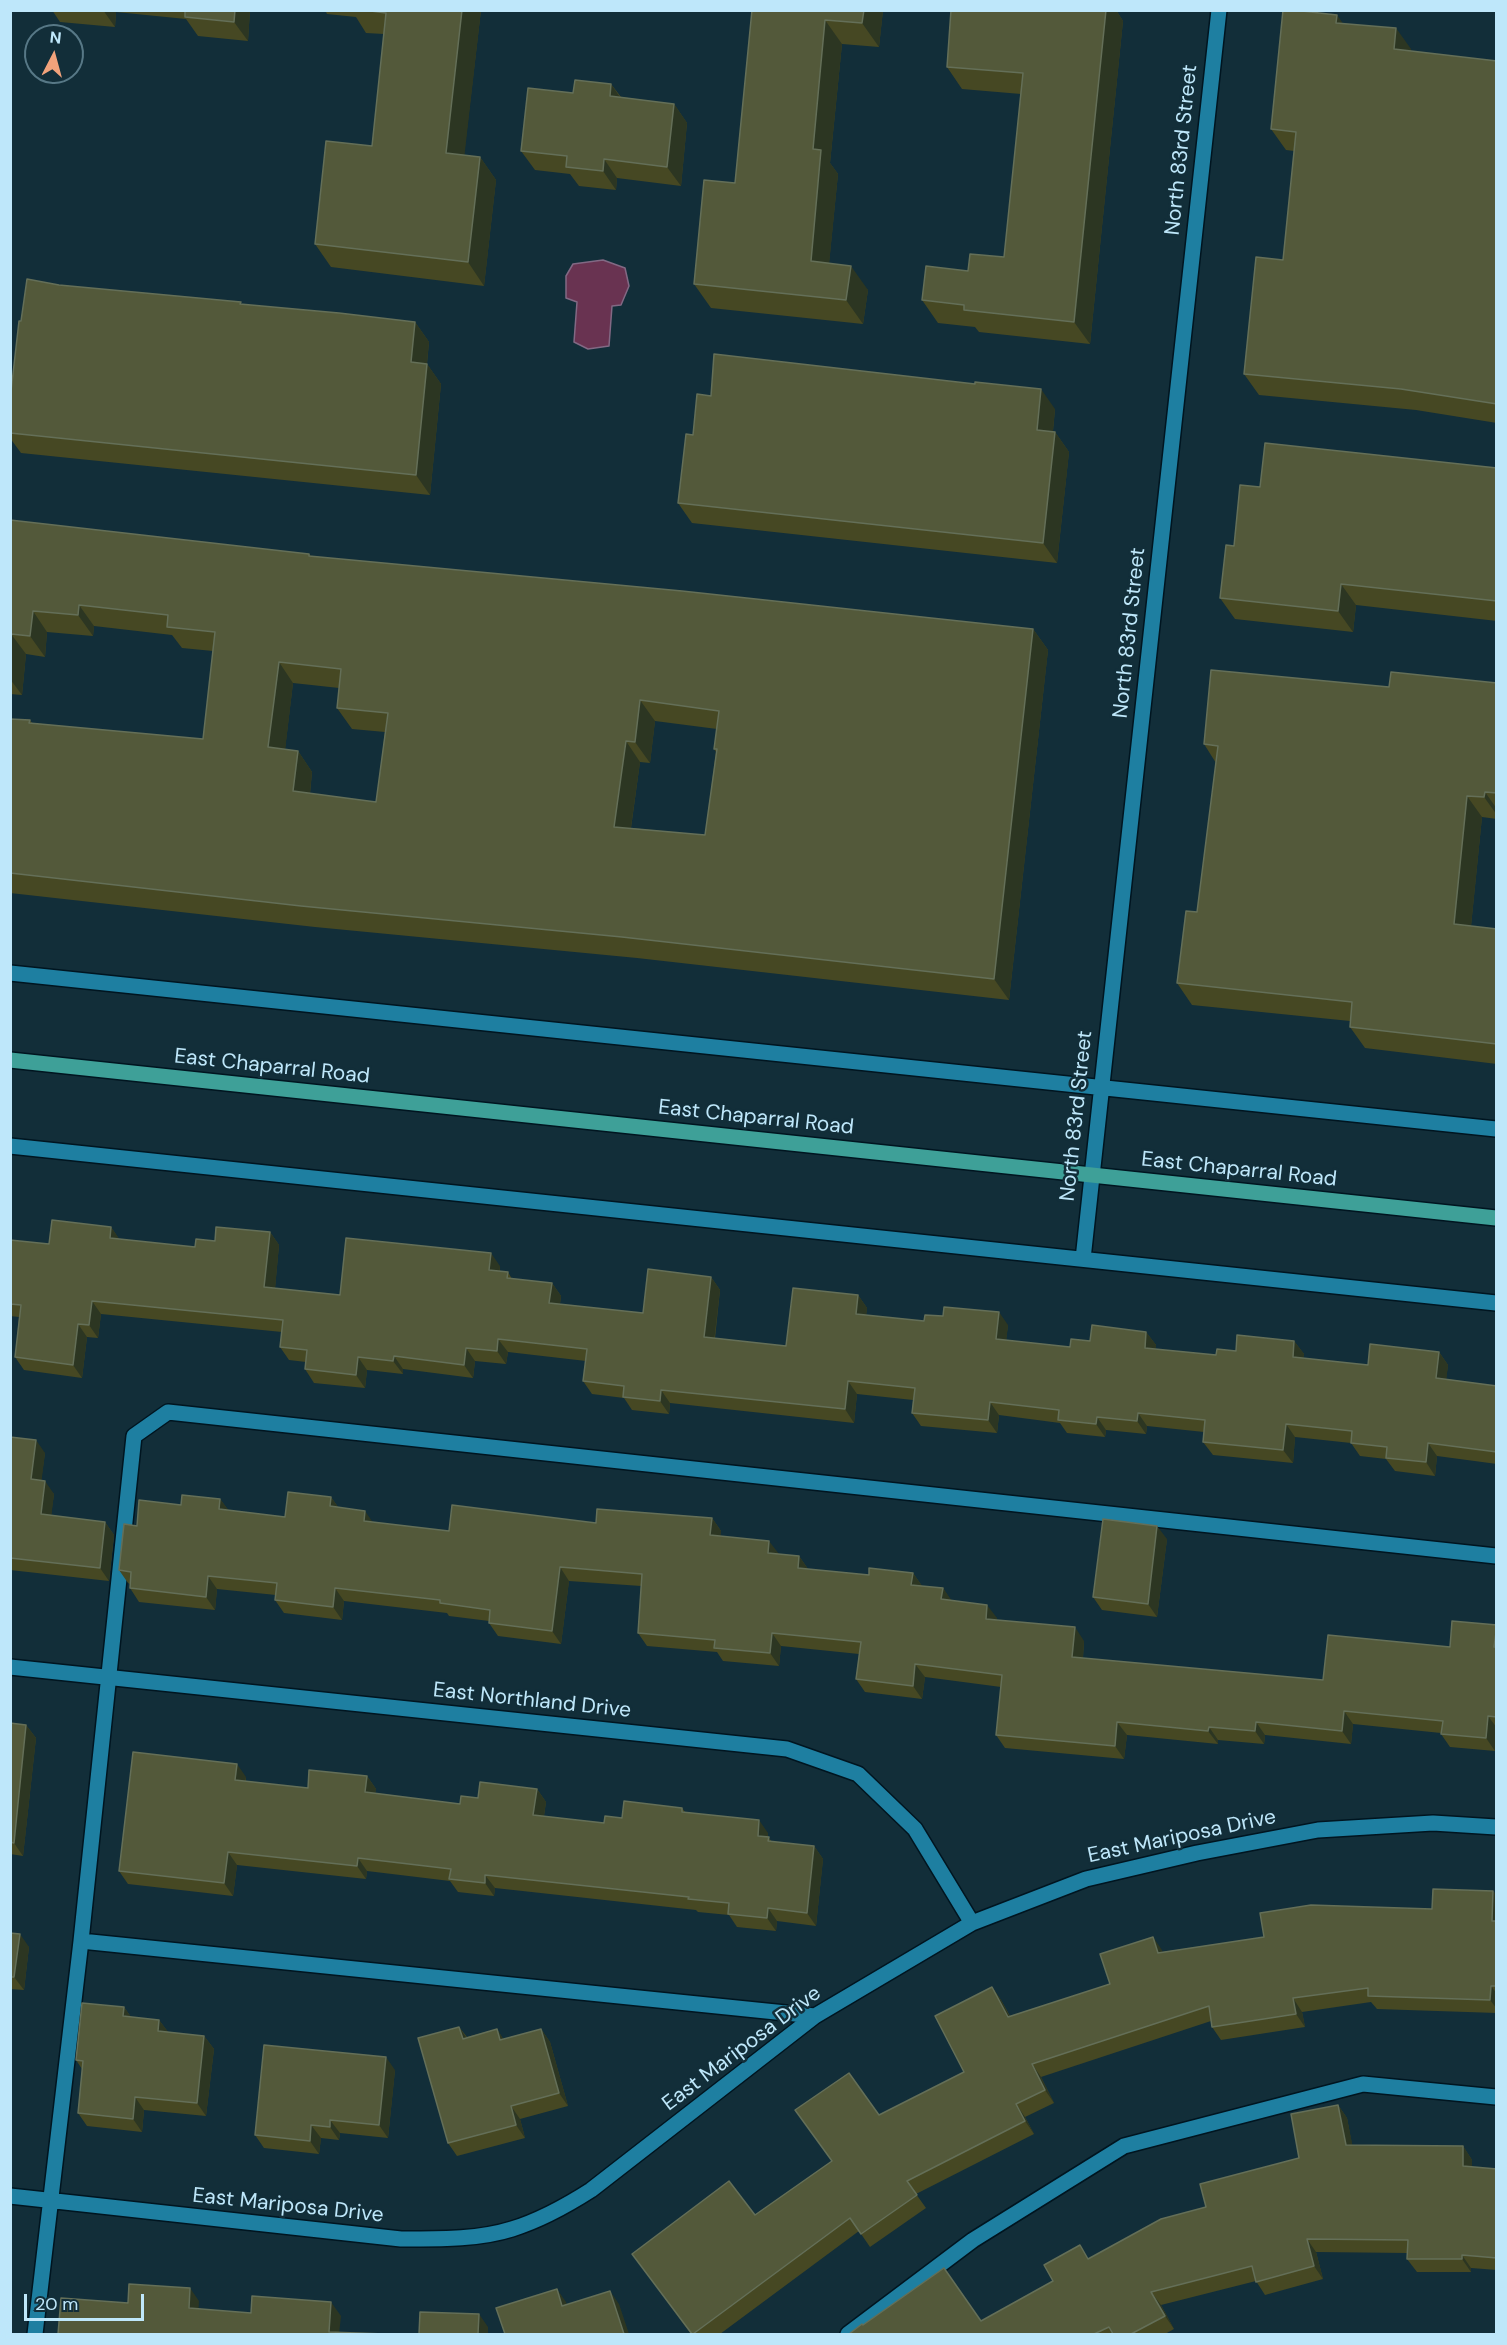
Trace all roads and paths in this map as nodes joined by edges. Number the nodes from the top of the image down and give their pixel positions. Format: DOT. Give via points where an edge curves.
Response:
graph roads {
  1 [pos="1219,10"];
  2 [pos="10,973"];
  3 [pos="10,1060"];
  4 [pos="1102,1086"];
  5 [pos="1497,1129"];
  6 [pos="10,1146"];
  7 [pos="1092,1175"];
  8 [pos="1497,1218"];
  9 [pos="1083,1259"];
  10 [pos="1497,1303"];
  11 [pos="1497,1556"];
  12 [pos="10,1667"];
  13 [pos="107,1677"];
  14 [pos="1497,1827"];
  15 [pos="972,1923"];
  16 [pos="81,1941"];
  17 [pos="815,2016"];
  18 [pos="1497,2097"];
  19 [pos="10,2196"];
  20 [pos="49,2200"];
  21 [pos="35,2334"];
  22 [pos="848,2334"];
  1 -- 4 [label="street, North 83rd Street"];
  2 -- 4 [label="street"];
  3 -- 7 [label="main road, East Chaparral Road"];
  4 -- 5 [label="street"];
  4 -- 7 [label="street, North 83rd Street"];
  6 -- 9 [label="street"];
  7 -- 8 [label="main road, East Chaparral Road"];
  7 -- 9 [label="street, North 83rd Street"];
  9 -- 10 [label="street"];
  11 -- 13 [label="street" via="168,1412 134,1436"];
  12 -- 13 [label="street, East Northland Drive"];
  13 -- 15 [label="street, East Northland Drive" via="787,1749 858,1774 915,1829"];
  13 -- 16 [label="street"];
  14 -- 15 [label="street, East Mariposa Drive" via="1433,1823 1318,1830 1197,1853 1086,1880"];
  15 -- 17 [label="street, East Mariposa Drive"];
  16 -- 17 [label="street"];
  16 -- 20 [label="street"];
  17 -- 20 [label="street, East Mariposa Drive" via="591,2190 557,2212 511,2229 451,2239 401,2239"];
  18 -- 22 [label="street" via="1363,2084 1124,2146 973,2240"];
  19 -- 20 [label="street, East Mariposa Drive"];
  20 -- 21 [label="street"];
}
